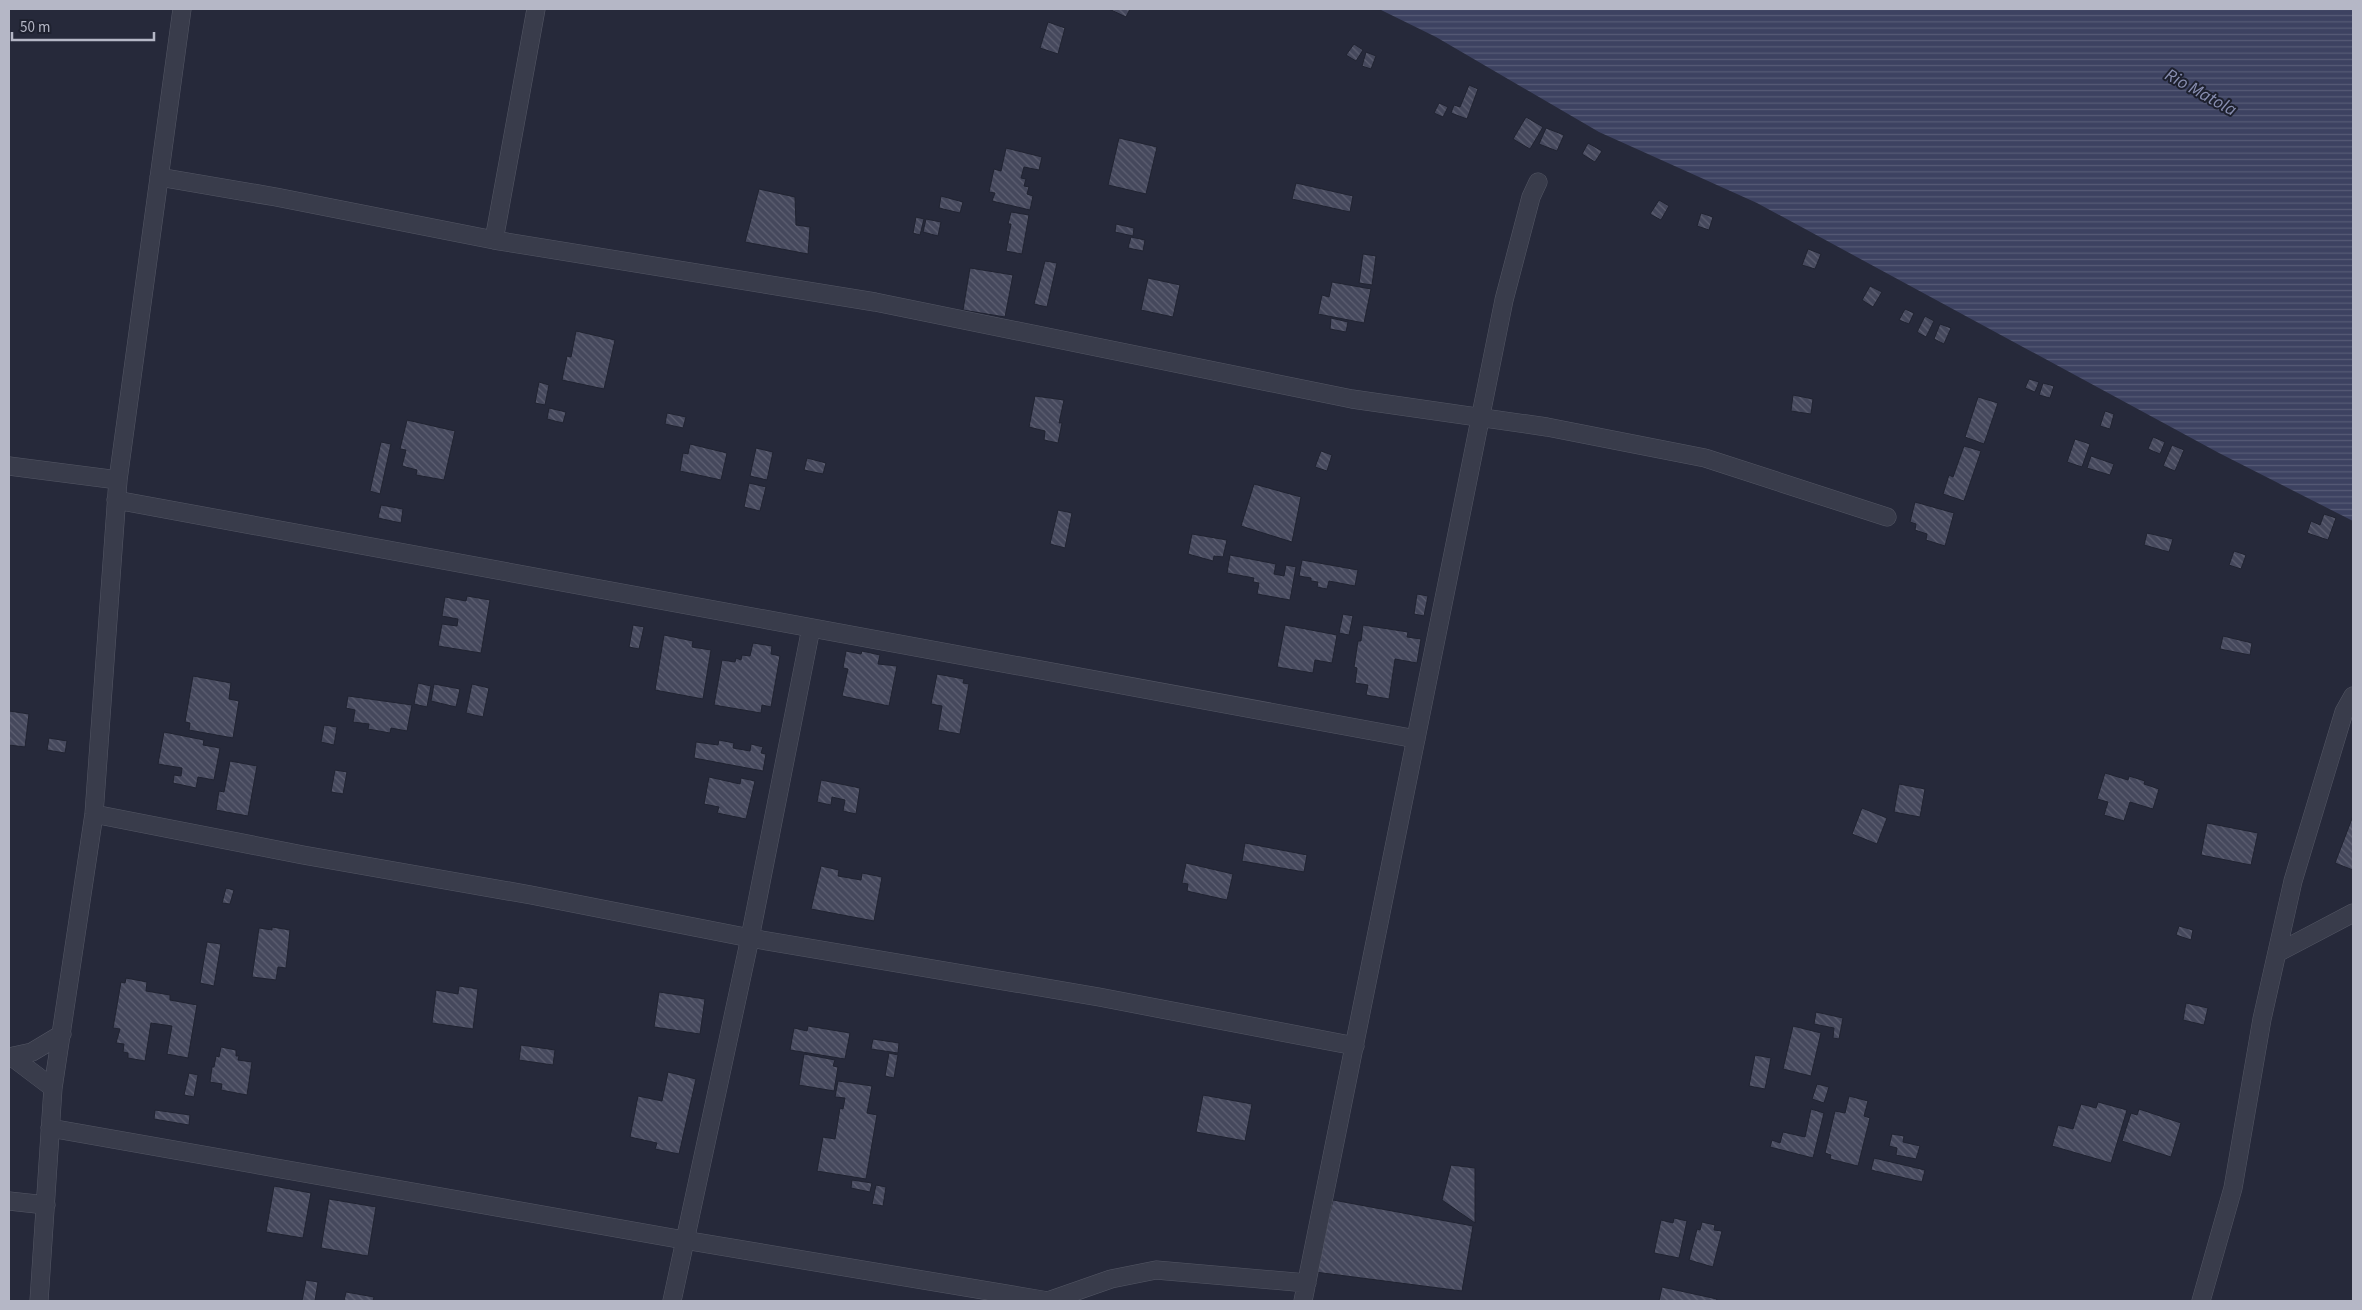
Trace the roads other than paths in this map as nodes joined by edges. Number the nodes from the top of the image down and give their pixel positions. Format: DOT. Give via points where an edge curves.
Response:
graph roads {
  1 [pos="182,9"];
  2 [pos="536,9"];
  3 [pos="159,177"];
  4 [pos="1538,182"];
  5 [pos="494,240"];
  6 [pos="1480,416"];
  7 [pos="9,466"];
  8 [pos="118,480"];
  9 [pos="116,500"];
  10 [pos="1887,517"];
  11 [pos="810,628"];
  12 [pos="2353,696"];
  13 [pos="1416,738"];
  14 [pos="94,814"];
  15 [pos="2353,913"];
  16 [pos="750,938"];
  17 [pos="2277,953"];
  18 [pos="62,1034"];
  19 [pos="1355,1046"];
  20 [pos="10,1057"];
  21 [pos="53,1088"];
  22 [pos="50,1128"];
  23 [pos="9,1201"];
  24 [pos="46,1205"];
  25 [pos="684,1240"];
  26 [pos="1307,1283"];
  27 [pos="39,1301"];
  28 [pos="672,1301"];
  29 [pos="1303,1301"];
  30 [pos="2202,1301"];
  1 -- 3 [label="street"];
  2 -- 5 [label="street"];
  3 -- 5 [label="street"];
  3 -- 8 [label="street"];
  4 -- 6 [label="street" via="1531,196 1504,300"];
  5 -- 6 [label="street" via="875,302 1352,399"];
  6 -- 10 [label="street" via="1705,458"];
  6 -- 13 [label="street"];
  7 -- 8 [label="street"];
  8 -- 9 [label="street"];
  9 -- 11 [label="street"];
  9 -- 14 [label="street"];
  11 -- 13 [label="street"];
  11 -- 16 [label="street"];
  12 -- 17 [label="street" via="2344,712 2293,881"];
  13 -- 19 [label="street"];
  14 -- 16 [label="street"];
  14 -- 18 [label="street"];
  15 -- 17 [label="street"];
  16 -- 19 [label="street" via="1099,997"];
  16 -- 25 [label="street"];
  17 -- 30 [label="street" via="2262,1019 2233,1188"];
  18 -- 20 [label="street" via="32,1052"];
  18 -- 21 [label="street"];
  19 -- 26 [label="street"];
  20 -- 21 [label="street"];
  21 -- 22 [label="street"];
  22 -- 24 [label="street"];
  22 -- 25 [label="street"];
  23 -- 24 [label="street"];
  24 -- 27 [label="street"];
  25 -- 26 [label="street" via="1048,1301 1111,1279 1156,1270"];
  25 -- 28 [label="street"];
  26 -- 29 [label="street"];
}
